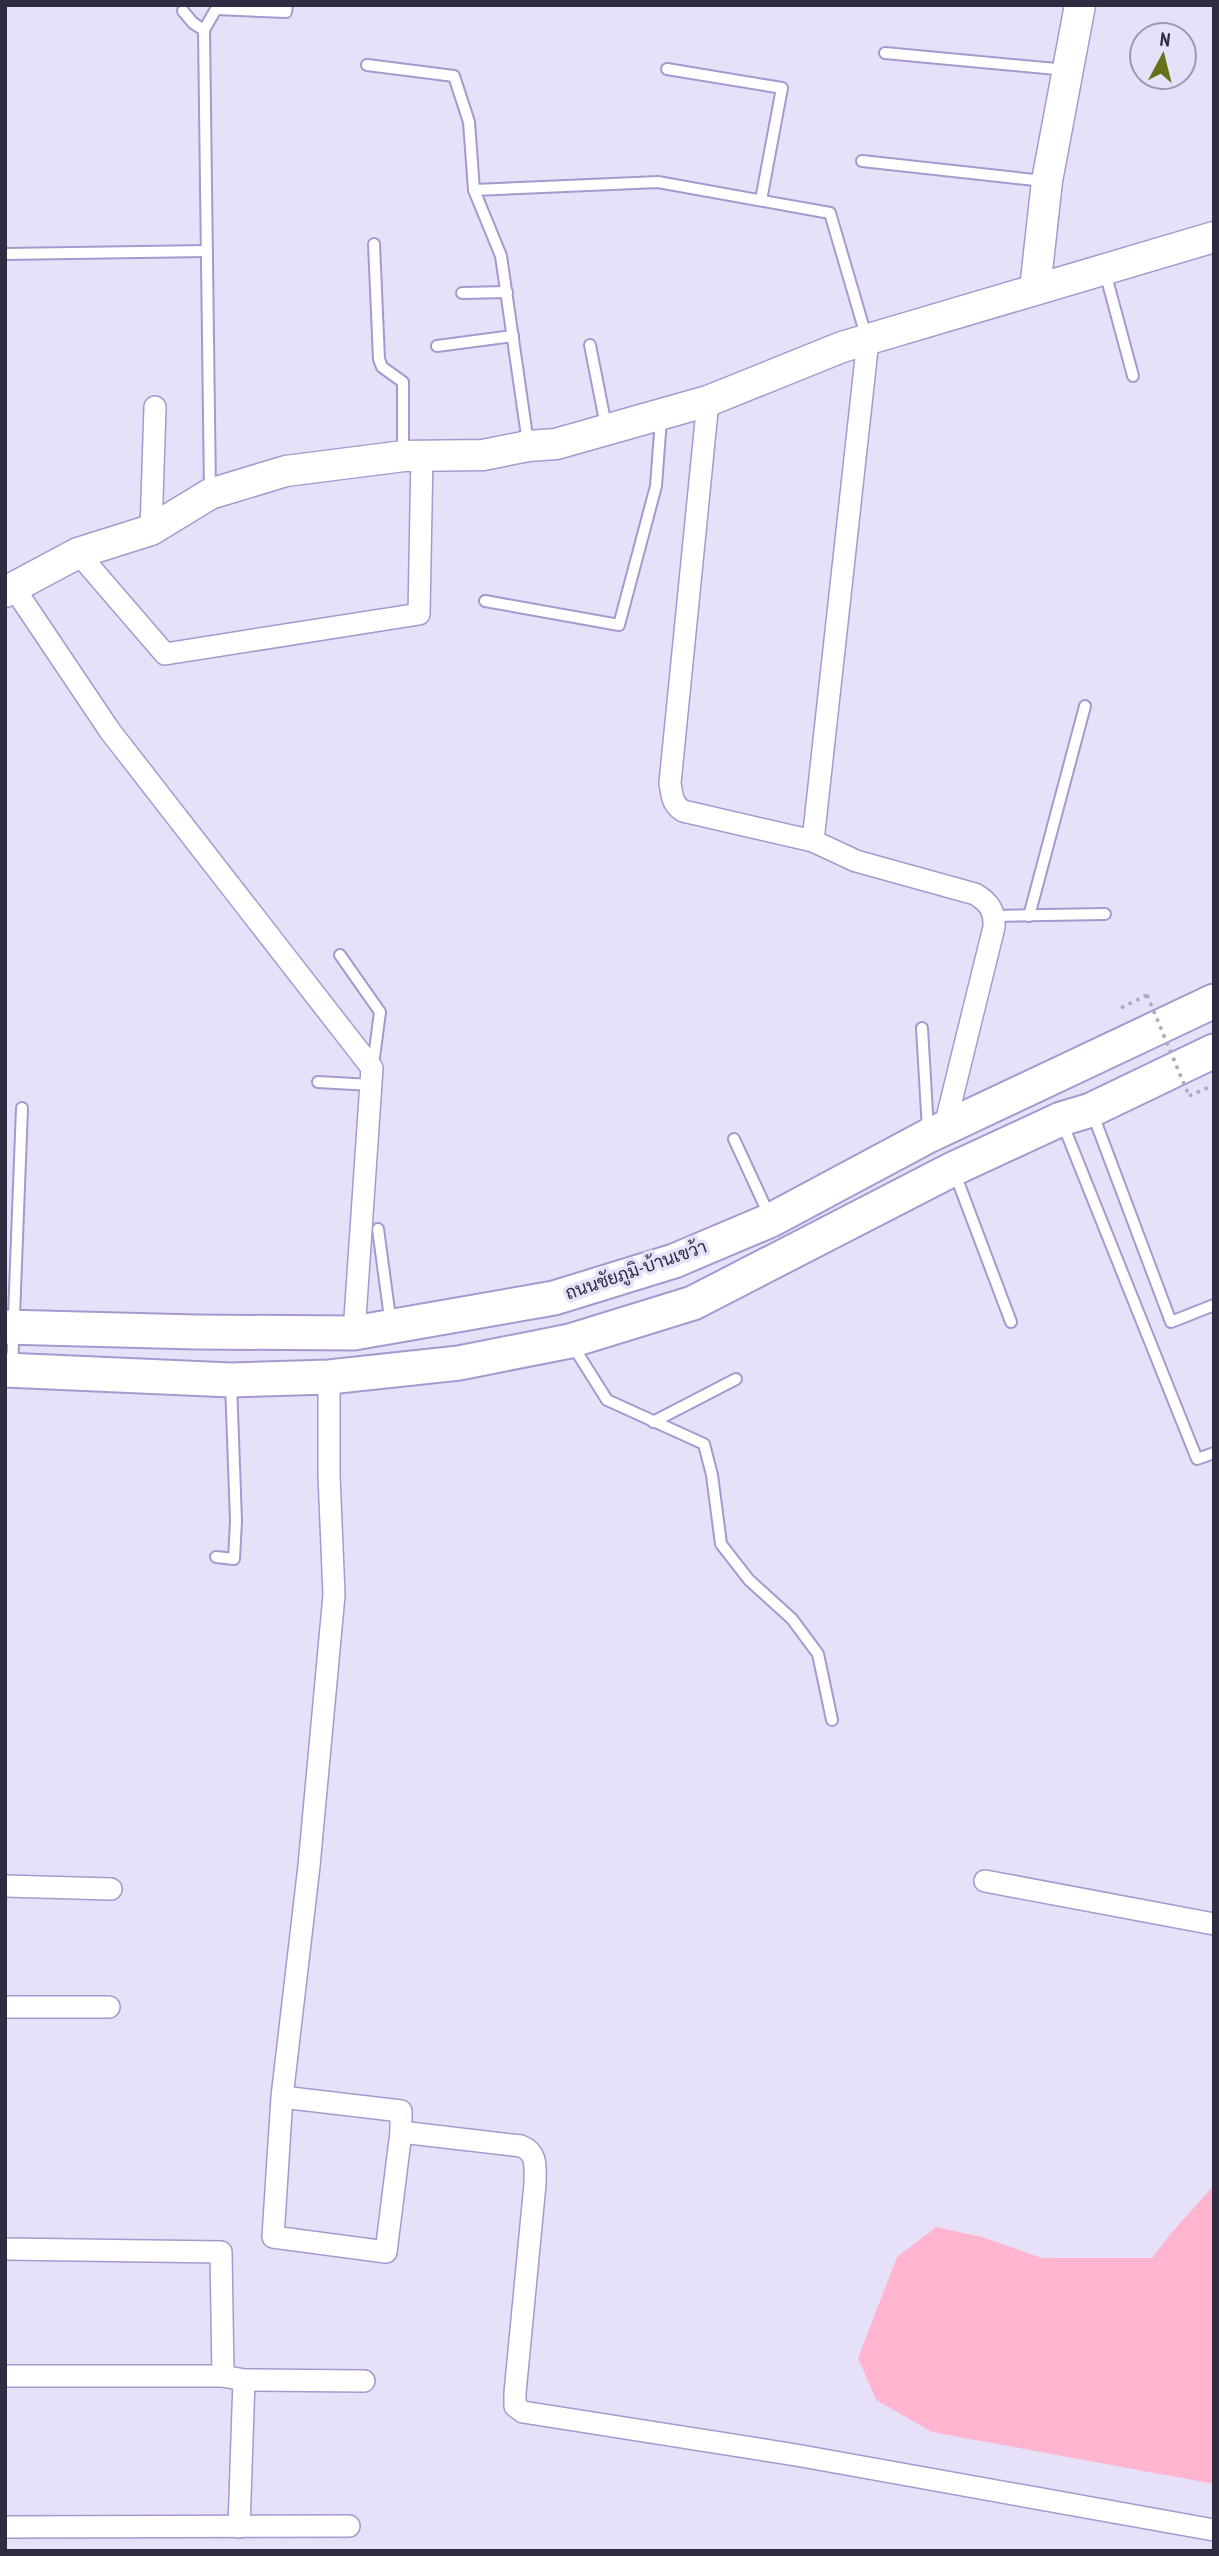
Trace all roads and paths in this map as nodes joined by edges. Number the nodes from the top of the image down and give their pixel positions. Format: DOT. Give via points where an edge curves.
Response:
graph roads {
  1 [pos="287,5"];
  2 [pos="1080,5"];
  3 [pos="216,7"];
  4 [pos="183,11"];
  5 [pos="204,30"];
  6 [pos="885,53"];
  7 [pos="367,65"];
  8 [pos="667,69"];
  9 [pos="1067,70"];
  10 [pos="862,161"];
  11 [pos="1046,181"];
  12 [pos="474,190"];
  13 [pos="761,200"];
  14 [pos="1214,237"];
  15 [pos="374,244"];
  16 [pos="207,251"];
  17 [pos="5,254"];
  18 [pos="1104,270"];
  19 [pos="1035,289"];
  20 [pos="507,292"];
  21 [pos="462,293"];
  22 [pos="513,336"];
  23 [pos="868,340"];
  24 [pos="590,345"];
  25 [pos="437,346"];
  26 [pos="1133,376"];
  27 [pos="708,401"];
  28 [pos="155,407"];
  29 [pos="662,412"];
  30 [pos="607,429"];
  31 [pos="528,446"];
  32 [pos="413,455"];
  33 [pos="210,494"];
  34 [pos="151,530"];
  35 [pos="78,553"];
  36 [pos="9,590"];
  37 [pos="485,601"];
  38 [pos="1085,706"];
  39 [pos="813,841"];
  40 [pos="1105,914"];
  41 [pos="995,916"];
  42 [pos="1029,916"];
  43 [pos="340,955"];
  44 [pos="1214,1001"];
  45 [pos="1121,1007"];
  46 [pos="922,1028"];
  47 [pos="1214,1051"];
  48 [pos="372,1076"];
  49 [pos="318,1082"];
  50 [pos="1214,1085"];
  51 [pos="22,1108"];
  52 [pos="1076,1114"];
  53 [pos="936,1133"];
  54 [pos="734,1139"];
  55 [pos="953,1169"];
  56 [pos="771,1220"];
  57 [pos="378,1229"];
  58 [pos="1214,1305"];
  59 [pos="1011,1322"];
  60 [pos="391,1327"];
  61 [pos="10,1328"];
  62 [pos="354,1333"];
  63 [pos="570,1340"];
  64 [pos="8,1371"];
  65 [pos="329,1377"];
  66 [pos="736,1379"];
  67 [pos="231,1380"];
  68 [pos="653,1422"];
  69 [pos="1214,1453"];
  70 [pos="216,1557"];
  71 [pos="832,1720"];
  72 [pos="985,1881"];
  73 [pos="5,1886"];
  74 [pos="111,1889"];
  75 [pos="1214,1924"];
  76 [pos="5,2007"];
  77 [pos="109,2007"];
  78 [pos="282,2097"];
  79 [pos="401,2132"];
  80 [pos="5,2249"];
  81 [pos="5,2376"];
  82 [pos="234,2378"];
  83 [pos="364,2381"];
  84 [pos="349,2526"];
  85 [pos="5,2527"];
  86 [pos="239,2527"];
  87 [pos="1214,2530"];
  1 -- 3 [label="lane" via="286,12"];
  2 -- 9 [label="street"];
  3 -- 5 [label="lane"];
  4 -- 5 [label="lane"];
  5 -- 16 [label="lane"];
  6 -- 9 [label="lane"];
  7 -- 12 [label="lane" via="454,76 469,122"];
  8 -- 13 [label="lane" via="782,88"];
  9 -- 11 [label="street"];
  10 -- 11 [label="lane"];
  11 -- 19 [label="street"];
  12 -- 13 [label="lane" via="658,182"];
  12 -- 20 [label="lane" via="501,256"];
  13 -- 23 [label="lane" via="830,213"];
  14 -- 18 [label="street"];
  15 -- 32 [label="lane" via="379,359 382,367 402,382"];
  16 -- 17 [label="lane"];
  16 -- 33 [label="lane"];
  18 -- 19 [label="street"];
  18 -- 26 [label="lane"];
  19 -- 23 [label="street"];
  20 -- 21 [label="lane"];
  20 -- 22 [label="lane"];
  22 -- 25 [label="lane"];
  22 -- 31 [label="lane"];
  23 -- 27 [label="street"];
  23 -- 39 [label="street"];
  24 -- 30 [label="lane"];
  27 -- 29 [label="street"];
  27 -- 39 [label="street" via="672,755 672,799 683,811"];
  28 -- 34 [label="street"];
  29 -- 30 [label="street"];
  29 -- 37 [label="lane" via="656,486 619,625"];
  30 -- 31 [label="street" via="556,444"];
  31 -- 32 [label="street" via="483,455"];
  32 -- 33 [label="street" via="286,471"];
  32 -- 35 [label="street" via="419,614 165,654"];
  33 -- 34 [label="street"];
  34 -- 35 [label="street"];
  35 -- 36 [label="street"];
  36 -- 48 [label="street"];
  38 -- 42 [label="lane"];
  39 -- 41 [label="street" via="856,861 975,894 985,899"];
  40 -- 42 [label="lane"];
  41 -- 42 [label="lane"];
  41 -- 53 [label="street"];
  43 -- 48 [label="lane" via="380,1012"];
  44 -- 53 [label="main road, ถนนชัยภูมิ-บ้านเขว้า"];
  45 -- 50 [label="path, bridge" via="1147,995 1189,1096"];
  46 -- 53 [label="lane"];
  47 -- 52 [label="main road"];
  48 -- 49 [label="lane"];
  48 -- 62 [label="street"];
  51 -- 61 [label="lane"];
  52 -- 55 [label="main road"];
  52 -- 58 [label="lane" via="1171,1322"];
  52 -- 69 [label="lane" via="1198,1459"];
  53 -- 56 [label="main road, ถนนชัยภูมิ-บ้านเขว้า"];
  54 -- 56 [label="lane"];
  55 -- 59 [label="lane"];
  55 -- 63 [label="main road" via="694,1303"];
  56 -- 60 [label="main road, ถนนชัยภูมิ-บ้านเขว้า" via="674,1261 554,1297"];
  57 -- 60 [label="lane"];
  60 -- 62 [label="main road, ถนนชัยภูมิ-บ้านเขว้า"];
  61 -- 62 [label="main road, ถนนชัยภูมิ-บ้านเขว้า"];
  61 -- 64 [label="lane"];
  63 -- 65 [label="main road" via="459,1363"];
  63 -- 68 [label="lane" via="607,1400"];
  64 -- 67 [label="main road"];
  65 -- 67 [label="main road"];
  65 -- 78 [label="street" via="334,1595 311,1853"];
  66 -- 68 [label="lane"];
  67 -- 70 [label="lane" via="234,1559"];
  68 -- 71 [label="lane" via="704,1444 721,1544 749,1580 792,1619 818,1654"];
  72 -- 75 [label="street"];
  73 -- 74 [label="street"];
  76 -- 77 [label="street"];
  78 -- 79 [label="street" via="401,2111"];
  78 -- 79 [label="street" via="272,2238 386,2252"];
  79 -- 87 [label="street" via="522,2146 535,2159 515,2393 516,2406 523,2412 796,2455"];
  80 -- 82 [label="street" via="221,2252"];
  81 -- 82 [label="street"];
  82 -- 83 [label="street"];
  82 -- 86 [label="street"];
  84 -- 86 [label="street"];
  85 -- 86 [label="street"];
}
